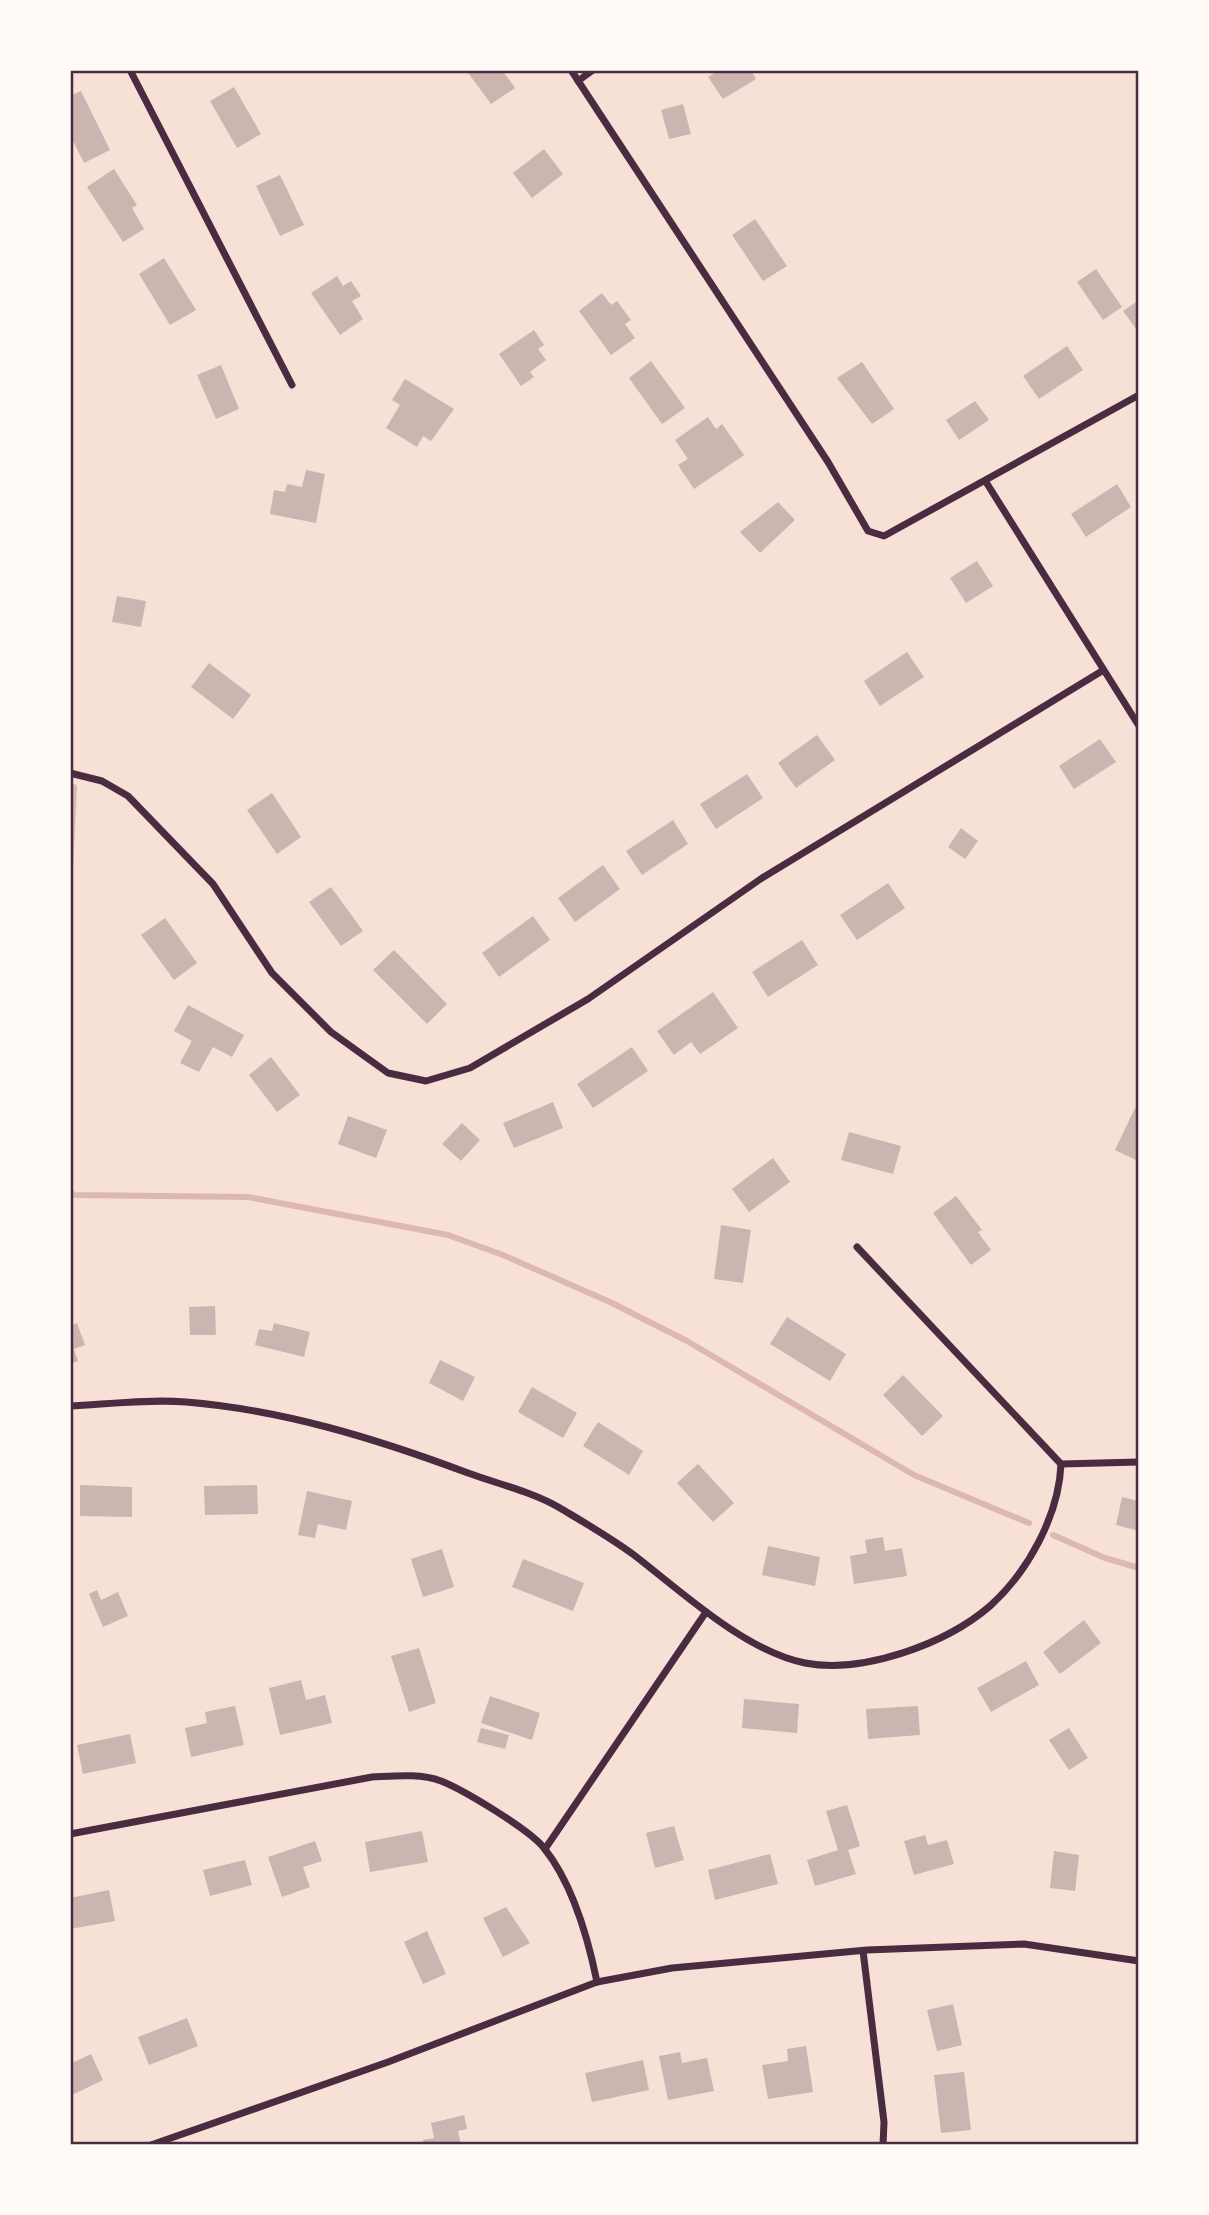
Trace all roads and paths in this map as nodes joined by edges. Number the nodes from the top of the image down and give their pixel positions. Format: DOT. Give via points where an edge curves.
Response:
graph roads {
  1 [pos="130,70"];
  2 [pos="571,70"];
  3 [pos="593,70"];
  4 [pos="578,80"];
  5 [pos="292,386"];
  6 [pos="1139,395"];
  7 [pos="986,482"];
  8 [pos="1102,671"];
  9 [pos="1139,726"];
  10 [pos="70,773"];
  11 [pos="857,1247"];
  12 [pos="70,1406"];
  13 [pos="1139,1462"];
  14 [pos="1061,1464"];
  15 [pos="706,1612"];
  16 [pos="70,1834"];
  17 [pos="545,1849"];
  18 [pos="863,1951"];
  19 [pos="1139,1961"];
  20 [pos="597,1982"];
  21 [pos="151,2145"];
  22 [pos="883,2145"];
  1 -- 5 [label="street"];
  2 -- 4 [label="street"];
  3 -- 4 [label="street"];
  4 -- 7 [label="street" via="828,462 868,531 884,536"];
  6 -- 7 [label="street"];
  7 -- 8 [label="street"];
  8 -- 9 [label="street"];
  8 -- 10 [label="street" via="762,878 588,999 470,1068 426,1081 388,1073 331,1032 272,973 213,884 128,796 102,781"];
  11 -- 14 [label="street"];
  12 -- 15 [label="street" via="185,1402 329,1425 557,1506 630,1553"];
  13 -- 14 [label="street"];
  14 -- 15 [label="street" via="1058,1494 1047,1523 1010,1585 977,1614 943,1635 893,1657 844,1664 806,1663 733,1631"];
  15 -- 17 [label="street"];
  16 -- 17 [label="street" via="325,1785 408,1776 440,1781 476,1800"];
  17 -- 20 [label="street" via="589,1938"];
  18 -- 19 [label="street" via="1024,1944"];
  18 -- 20 [label="street" via="672,1968"];
  18 -- 22 [label="street"];
  20 -- 21 [label="street"];
}
